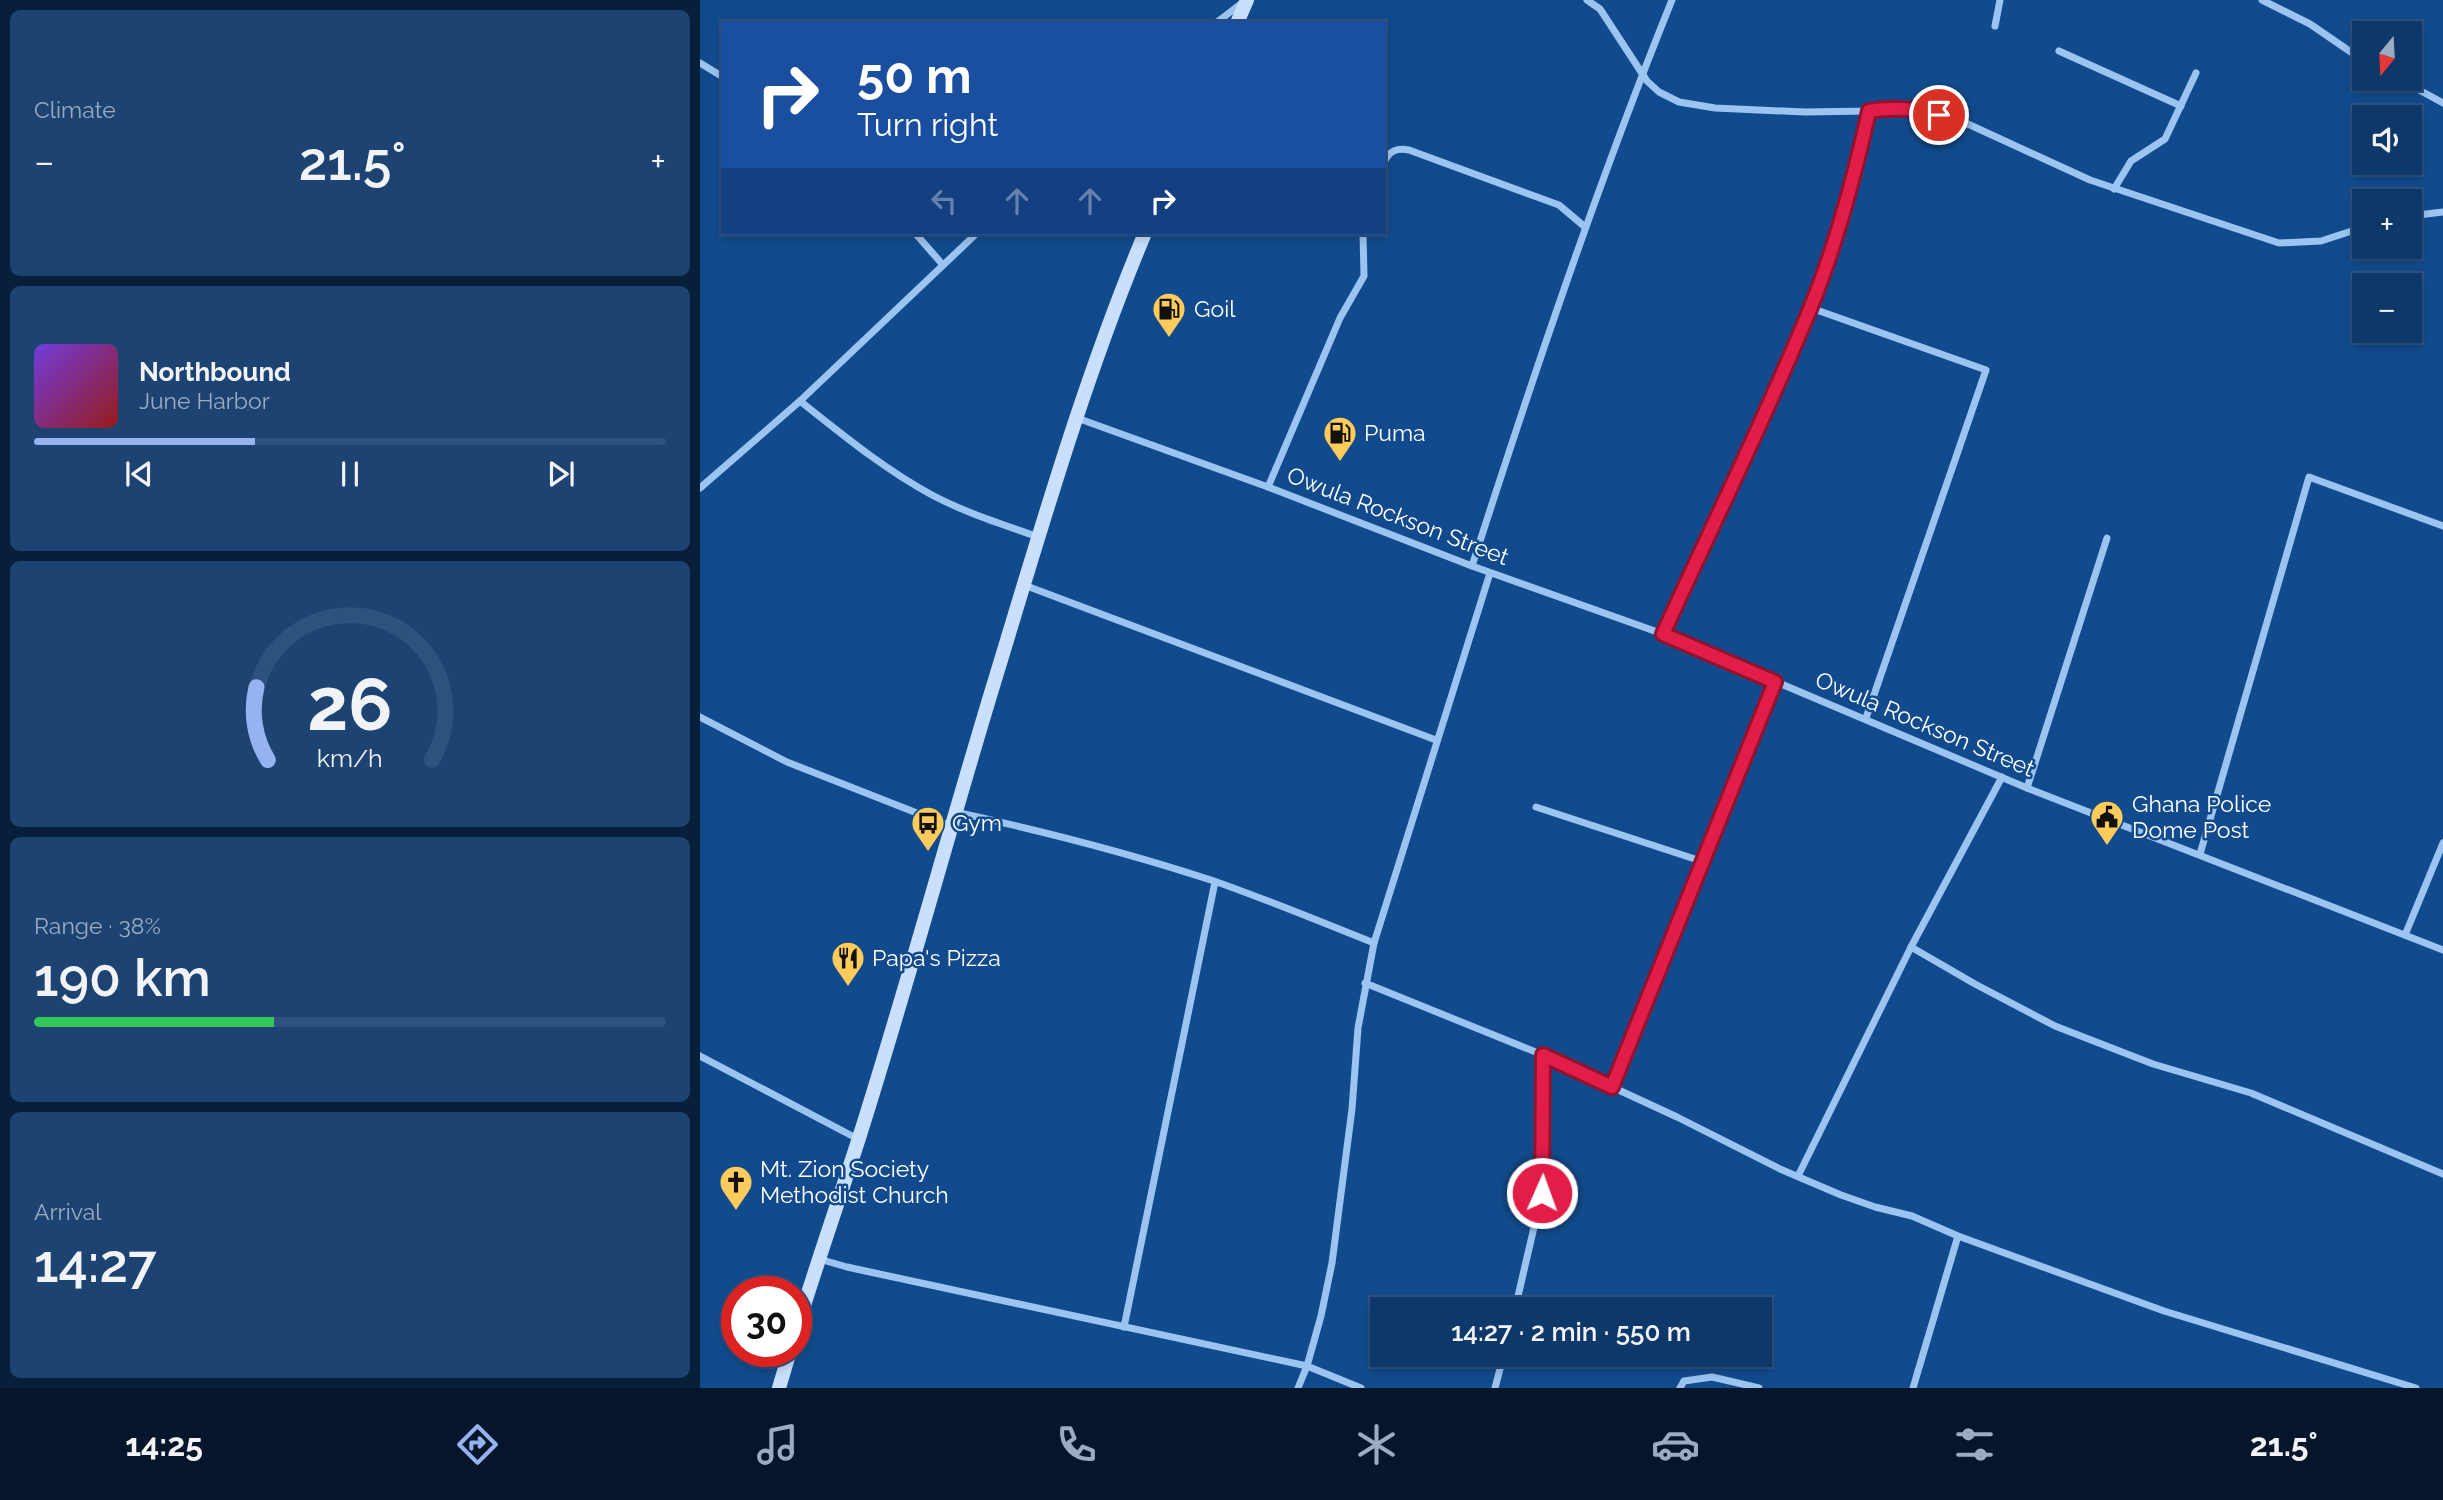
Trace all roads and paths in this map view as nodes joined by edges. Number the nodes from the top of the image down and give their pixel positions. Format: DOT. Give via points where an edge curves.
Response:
graph roads {
  1 [pos="1246,0"];
  2 [pos="1587,0"];
  3 [pos="1672,0"];
  4 [pos="2000,0"];
  5 [pos="2262,0"];
  6 [pos="1219,21"];
  7 [pos="1238,21"];
  8 [pos="1995,26"];
  9 [pos="2059,51"];
  10 [pos="2352,53"];
  11 [pos="700,63"];
  12 [pos="2196,73"];
  13 [pos="1641,74"];
  14 [pos="721,75"];
  15 [pos="2421,91"];
  16 [pos="2443,103"];
  17 [pos="2181,106"];
  18 [pos="1869,111"];
  19 [pos="1386,159"];
  20 [pos="2114,189"];
  21 [pos="2443,212"];
  22 [pos="2422,215"];
  23 [pos="1585,227"];
  24 [pos="2352,231"];
  25 [pos="917,235"];
  26 [pos="975,235"];
  27 [pos="1144,235"];
  28 [pos="1363,235"];
  29 [pos="943,265"];
  30 [pos="1811,307"];
  31 [pos="800,401"];
  32 [pos="1077,418"];
  33 [pos="1268,486"];
  34 [pos="700,488"];
  35 [pos="2443,526"];
  36 [pos="1039,537"];
  37 [pos="2107,538"];
  38 [pos="1472,566"];
  39 [pos="1490,573"];
  40 [pos="1024,585"];
  41 [pos="1663,634"];
  42 [pos="1775,682"];
  43 [pos="700,717"];
  44 [pos="1866,718"];
  45 [pos="1436,740"];
  46 [pos="2002,777"];
  47 [pos="2027,788"];
  48 [pos="1536,807"];
  49 [pos="952,819"];
  50 [pos="2443,843"];
  51 [pos="2200,854"];
  52 [pos="1704,862"];
  53 [pos="1215,882"];
  54 [pos="2405,935"];
  55 [pos="1374,943"];
  56 [pos="1911,947"];
  57 [pos="2443,950"];
  58 [pos="1365,983"];
  59 [pos="1543,1055"];
  60 [pos="700,1056"];
  61 [pos="1612,1087"];
  62 [pos="858,1139"];
  63 [pos="2443,1174"];
  64 [pos="1798,1176"];
  65 [pos="1958,1236"];
  66 [pos="819,1259"];
  67 [pos="812,1281"];
  68 [pos="1518,1297"];
  69 [pos="1124,1327"];
  70 [pos="1307,1366"];
  71 [pos="785,1367"];
  72 [pos="1501,1367"];
  73 [pos="779,1388"];
  74 [pos="1298,1388"];
  75 [pos="1361,1388"];
  76 [pos="1495,1388"];
  77 [pos="1680,1388"];
  78 [pos="1759,1388"];
  79 [pos="1913,1388"];
  80 [pos="2416,1388"];
  1 -- 6 [label="street"];
  1 -- 7 [label="main road"];
  2 -- 13 [label="street" via="1600,9"];
  3 -- 13 [label="street"];
  4 -- 8 [label="street"];
  5 -- 10 [label="street" via="2310,24"];
  9 -- 17 [label="street"];
  11 -- 14 [label="street"];
  12 -- 17 [label="street"];
  13 -- 18 [label="street" via="1659,92 1679,102 1714,108"];
  13 -- 23 [label="street"];
  15 -- 16 [label="street"];
  17 -- 20 [label="street" via="2165,139 2131,161"];
  18 -- 20 [label="street" via="1891,107 1956,119"];
  18 -- 30 [label="street" via="1857,164"];
  19 -- 23 [label="street" via="1398,148 1409,150 1559,205"];
  20 -- 24 [label="street" via="2279,243 2321,241"];
  21 -- 22 [label="street"];
  23 -- 38 [label="street"];
  25 -- 29 [label="street"];
  26 -- 29 [label="street"];
  27 -- 32 [label="main road"];
  28 -- 33 [label="street" via="1364,276 1340,318"];
  29 -- 31 [label="street"];
  30 -- 41 [label="street"];
  30 -- 44 [label="street" via="1986,370"];
  31 -- 34 [label="street"];
  31 -- 36 [label="street" via="860,449 934,496"];
  32 -- 33 [label="street, Owula Rockson Street"];
  32 -- 36 [label="main road"];
  33 -- 38 [label="street, Owula Rockson Street"];
  35 -- 51 [label="street" via="2309,477"];
  36 -- 40 [label="main road"];
  37 -- 47 [label="street"];
  38 -- 39 [label="street, Owula Rockson Street"];
  39 -- 41 [label="street, Owula Rockson Street"];
  39 -- 45 [label="street"];
  40 -- 45 [label="street"];
  40 -- 49 [label="main road"];
  41 -- 42 [label="street, Owula Rockson Street"];
  42 -- 44 [label="street, Owula Rockson Street"];
  42 -- 52 [label="street"];
  43 -- 49 [label="street" via="786,762"];
  44 -- 46 [label="street, Owula Rockson Street"];
  45 -- 55 [label="street"];
  46 -- 47 [label="street, Owula Rockson Street"];
  46 -- 56 [label="street"];
  47 -- 51 [label="street, Owula Rockson Street"];
  48 -- 52 [label="street"];
  49 -- 53 [label="street" via="1062,836"];
  49 -- 62 [label="main road"];
  50 -- 54 [label="street"];
  51 -- 54 [label="street, Owula Rockson Street"];
  52 -- 61 [label="street"];
  53 -- 55 [label="street"];
  53 -- 69 [label="street"];
  54 -- 57 [label="street, Owula Rockson Street"];
  55 -- 58 [label="street"];
  56 -- 63 [label="street" via="2055,1026 2153,1064 2251,1093"];
  56 -- 64 [label="street"];
  58 -- 59 [label="street"];
  58 -- 70 [label="street" via="1332,1263"];
  59 -- 61 [label="street"];
  59 -- 68 [label="street" via="1542,1193"];
  60 -- 62 [label="street"];
  61 -- 64 [label="street"];
  62 -- 66 [label="main road"];
  64 -- 65 [label="street"];
  65 -- 79 [label="street"];
  65 -- 80 [label="street" via="2164,1311"];
  66 -- 67 [label="main road"];
  66 -- 69 [label="street"];
  69 -- 70 [label="street"];
  70 -- 74 [label="street"];
  70 -- 75 [label="street"];
  71 -- 73 [label="main road"];
  72 -- 76 [label="street"];
  77 -- 78 [label="street" via="1684,1381 1712,1377"];
}
